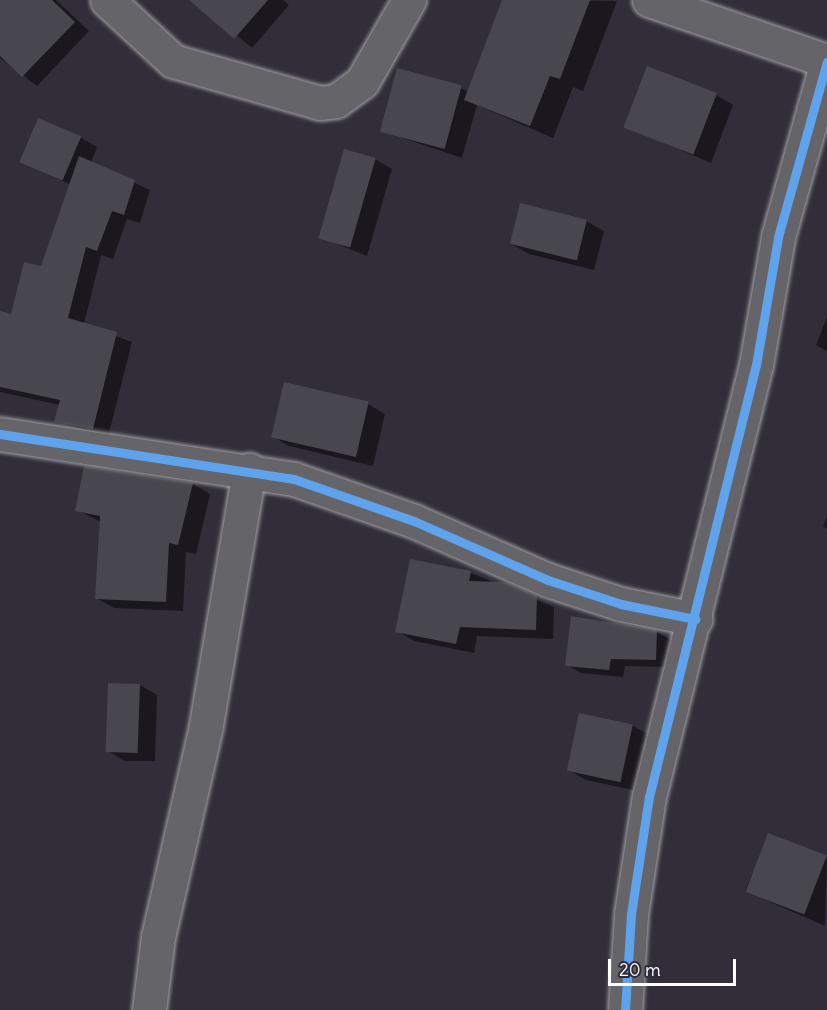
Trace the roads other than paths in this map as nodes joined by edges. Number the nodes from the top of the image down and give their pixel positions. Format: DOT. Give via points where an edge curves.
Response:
graph roads {
  1 [pos="107,0"];
  2 [pos="409,0"];
  3 [pos="649,0"];
  4 [pos="827,61"];
  5 [pos="0,434"];
  6 [pos="249,470"];
  7 [pos="695,619"];
  8 [pos="149,1010"];
  9 [pos="625,1010"];
  1 -- 2 [label="street" via="173,61 320,103 336,101 362,82"];
  3 -- 4 [label="street"];
  4 -- 7 [label="street" via="778,237 756,365"];
  5 -- 6 [label="street"];
  6 -- 7 [label="street" via="414,521 600,597"];
  6 -- 8 [label="street" via="206,725 158,937"];
  7 -- 9 [label="street" via="650,797 631,914"];
}
